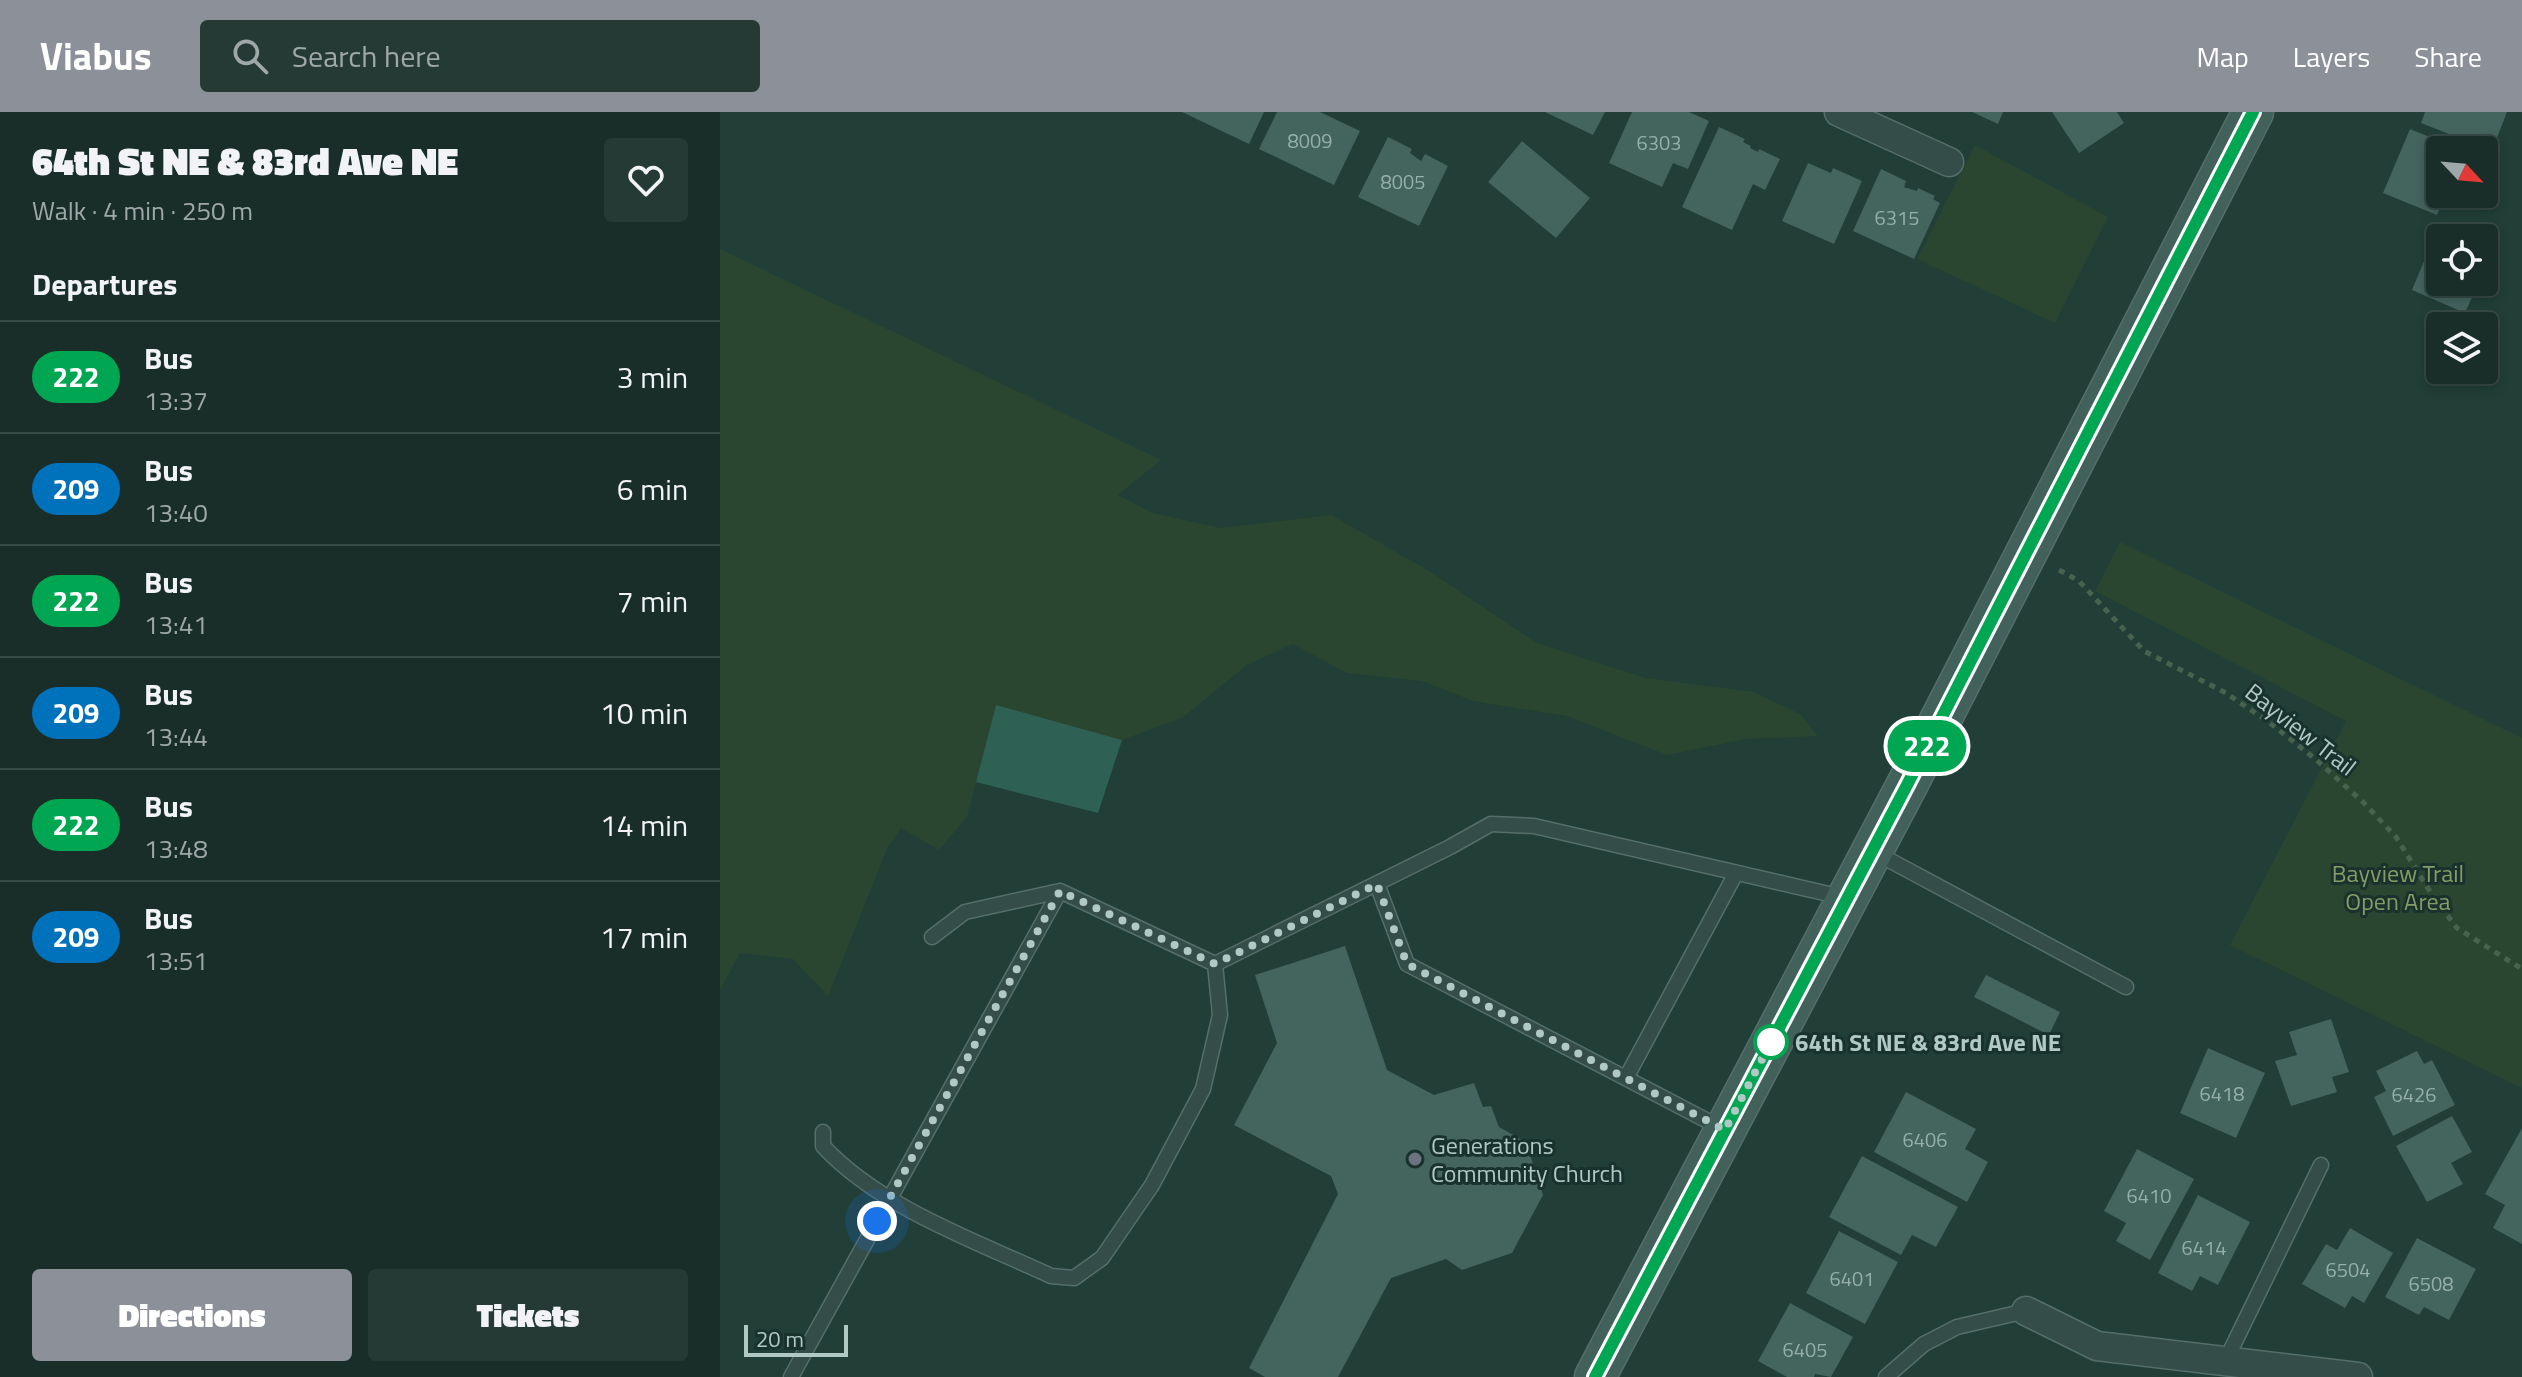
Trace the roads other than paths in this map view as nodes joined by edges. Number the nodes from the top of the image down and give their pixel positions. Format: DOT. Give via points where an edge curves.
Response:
graph roads {
  1 [pos="1839,112"];
  2 [pos="2253,112"];
  3 [pos="1949,162"];
  4 [pos="1872,851"];
  5 [pos="1736,873"];
  6 [pos="1377,884"];
  7 [pos="1060,891"];
  8 [pos="1847,899"];
  9 [pos="932,937"];
  10 [pos="1215,964"];
  11 [pos="2126,987"];
  12 [pos="1626,1078"];
  13 [pos="1725,1130"];
  14 [pos="823,1132"];
  15 [pos="2321,1165"];
  16 [pos="889,1200"];
  17 [pos="2026,1311"];
  18 [pos="2226,1360"];
  19 [pos="791,1377"];
  20 [pos="1595,1377"];
  21 [pos="1886,1377"];
  22 [pos="2358,1377"];
  1 -- 3 [label="street"];
  2 -- 4 [label="main road"];
  4 -- 8 [label="main road"];
  4 -- 11 [label="lane"];
  5 -- 6 [label="lane" via="1534,826 1491,824"];
  5 -- 8 [label="lane"];
  5 -- 12 [label="lane"];
  6 -- 10 [label="lane"];
  6 -- 12 [label="lane" via="1407,964"];
  7 -- 9 [label="lane" via="965,912"];
  7 -- 10 [label="lane"];
  7 -- 16 [label="lane"];
  8 -- 13 [label="main road"];
  10 -- 16 [label="lane" via="1220,1015 1203,1089 1144,1197 1102,1258 1074,1278 1051,1276"];
  12 -- 13 [label="lane"];
  13 -- 20 [label="main road"];
  14 -- 16 [label="lane" via="823,1146 834,1159"];
  15 -- 18 [label="lane"];
  16 -- 19 [label="lane"];
  17 -- 18 [label="street" via="2097,1346"];
  17 -- 21 [label="lane" via="1957,1327 1924,1344"];
  18 -- 22 [label="street"];
}
